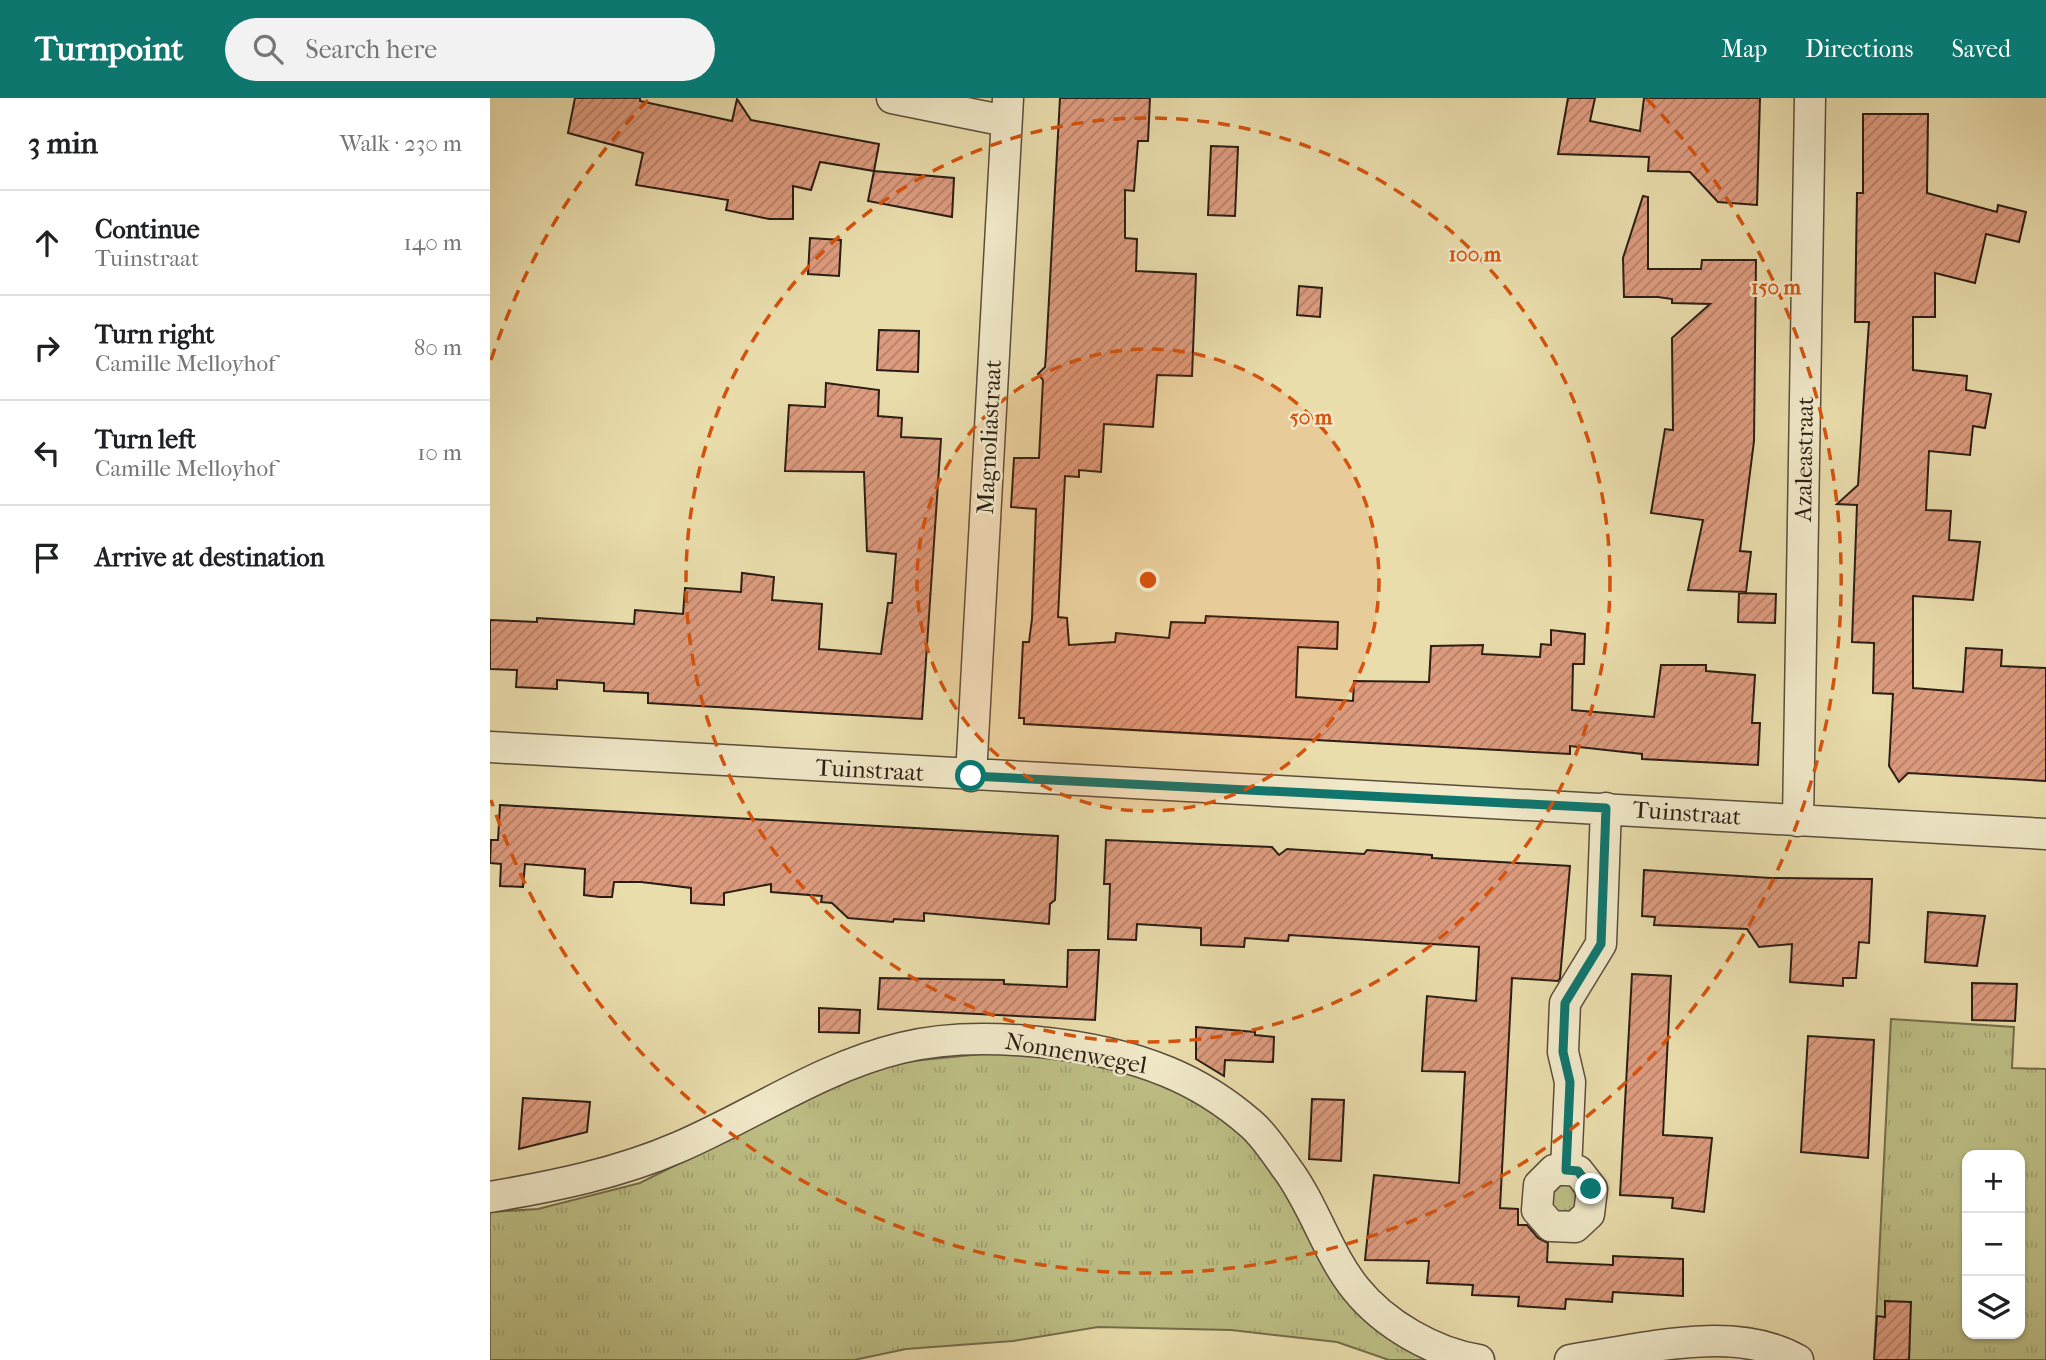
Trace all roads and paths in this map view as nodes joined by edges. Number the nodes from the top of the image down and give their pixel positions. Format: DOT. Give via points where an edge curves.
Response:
graph roads {
  1 [pos="892,98"];
  2 [pos="1810,98"];
  3 [pos="1007,109"];
  4 [pos="490,747"];
  5 [pos="971,776"];
  6 [pos="1606,808"];
  7 [pos="1798,821"];
  8 [pos="2046,834"];
  9 [pos="1566,1170"];
  10 [pos="490,1197"];
  11 [pos="1479,1360"];
  12 [pos="1570,1360"];
  13 [pos="1798,1360"];
  1 -- 3 [label="street"];
  2 -- 7 [label="street, Azaleastraat"];
  3 -- 5 [label="street, Magnoliastraat"];
  4 -- 5 [label="street, Tuinstraat"];
  5 -- 6 [label="street, Tuinstraat"];
  6 -- 7 [label="street, Tuinstraat"];
  6 -- 9 [label="street" via="1601,944 1565,1003 1563,1052 1570,1082"];
  7 -- 8 [label="street, Tuinstraat"];
  10 -- 11 [label="street, Nonnenwegel" via="584,1180 635,1164 680,1147 831,1073 901,1048 990,1038 1055,1045 1169,1072 1252,1125 1292,1175 1355,1289 1390,1321 1427,1344"];
  12 -- 13 [label="street" via="1688,1342 1737,1341"];
}
